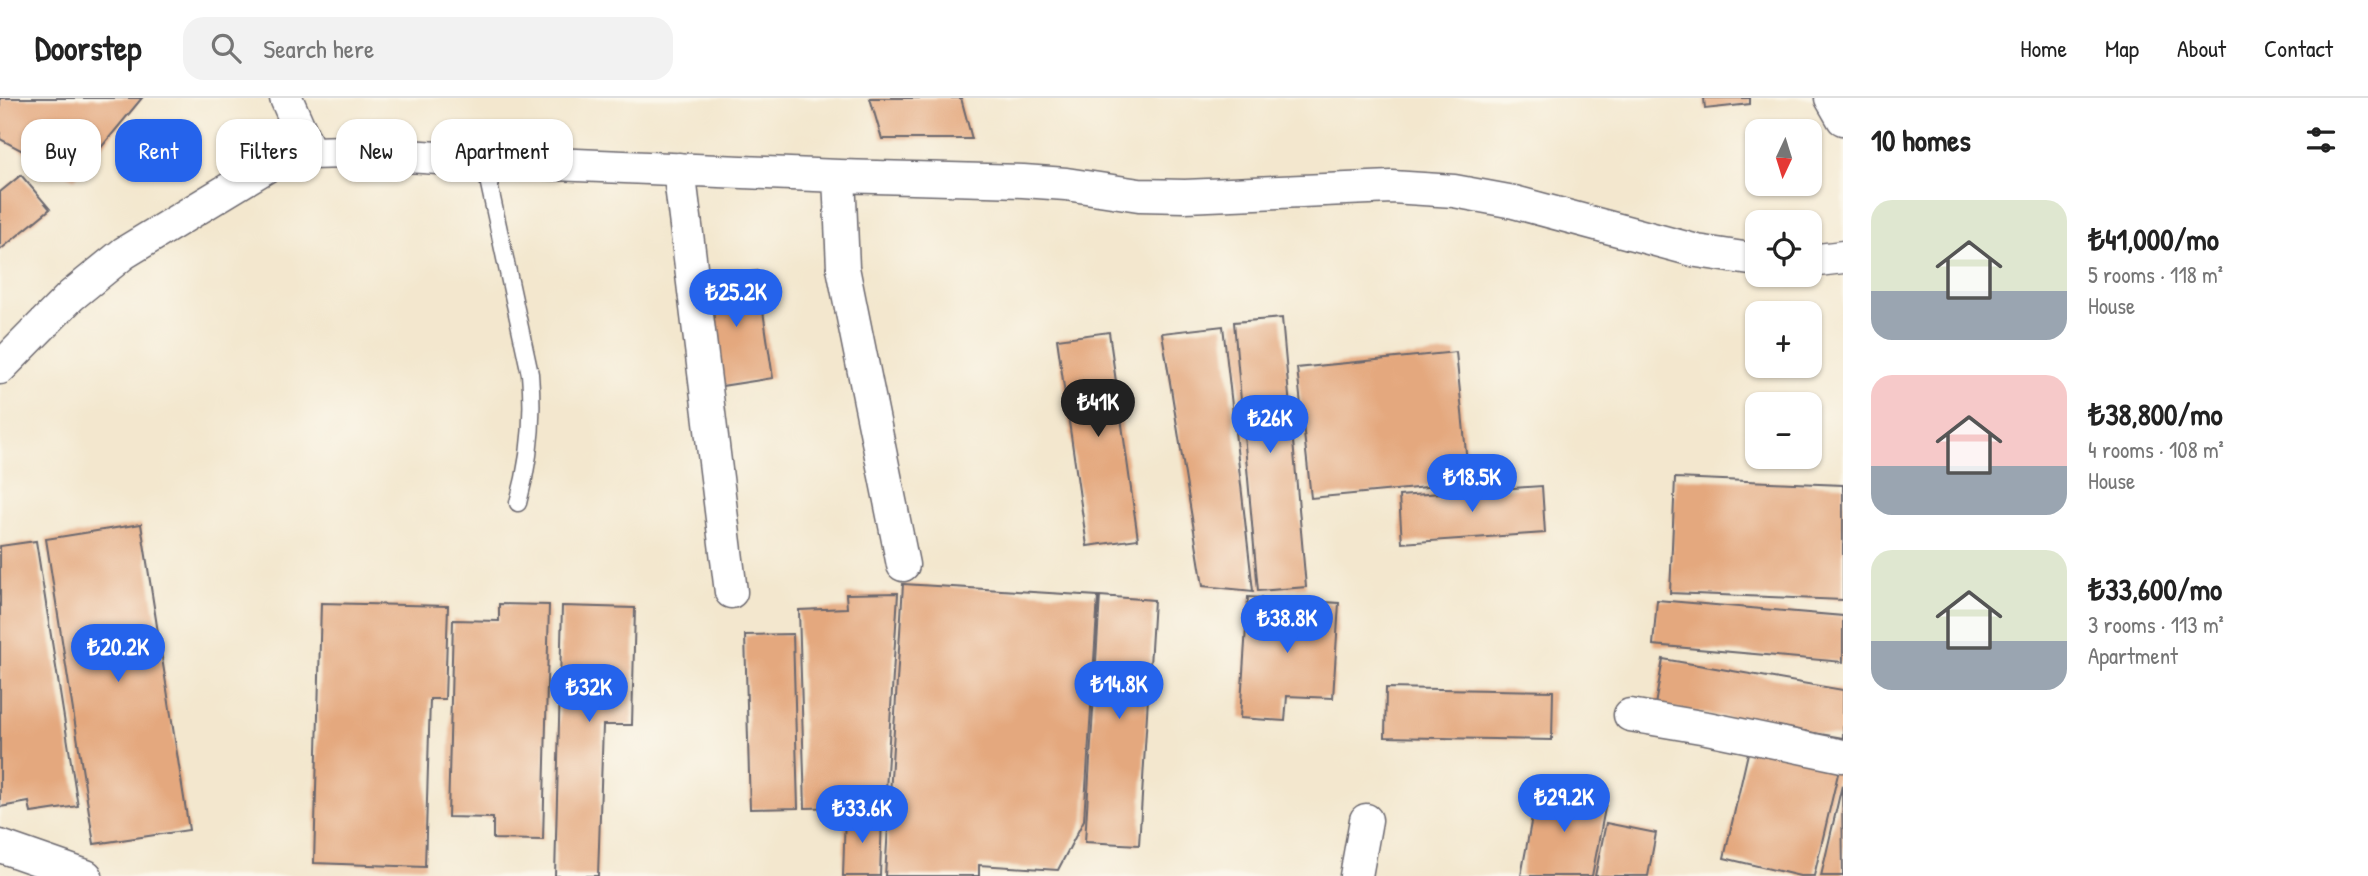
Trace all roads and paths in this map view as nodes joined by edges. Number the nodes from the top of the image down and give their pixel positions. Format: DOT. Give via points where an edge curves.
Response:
graph roads {
  1 [pos="286,98"];
  2 [pos="1831,98"];
  3 [pos="295,119"];
  4 [pos="1843,119"];
  5 [pos="322,153"];
  6 [pos="431,158"];
  7 [pos="573,165"];
  8 [pos="679,169"];
  9 [pos="839,176"];
  10 [pos="240,182"];
  11 [pos="489,182"];
  12 [pos="1843,257"];
  13 [pos="1745,258"];
  14 [pos="1822,260"];
  15 [pos="0,368"];
  16 [pos="518,503"];
  17 [pos="903,565"];
  18 [pos="731,592"];
  19 [pos="1630,715"];
  20 [pos="1843,756"];
  21 [pos="1366,820"];
  22 [pos="0,846"];
  23 [pos="86,876"];
  24 [pos="1356,876"];
  1 -- 3 [label="street"];
  2 -- 4 [label="street"];
  5 -- 6 [label="street"];
  7 -- 8 [label="street"];
  8 -- 9 [label="street"];
  8 -- 18 [label="street"];
  9 -- 13 [label="street" via="1023,181 1139,195 1392,187 1454,191 1514,202 1697,251"];
  9 -- 17 [label="street" via="844,268"];
  10 -- 15 [label="street" via="124,253 71,296"];
  11 -- 16 [label="lane" via="530,374 530,450"];
  12 -- 14 [label="street"];
  19 -- 20 [label="street"];
  21 -- 24 [label="street"];
  22 -- 23 [label="street"];
}
